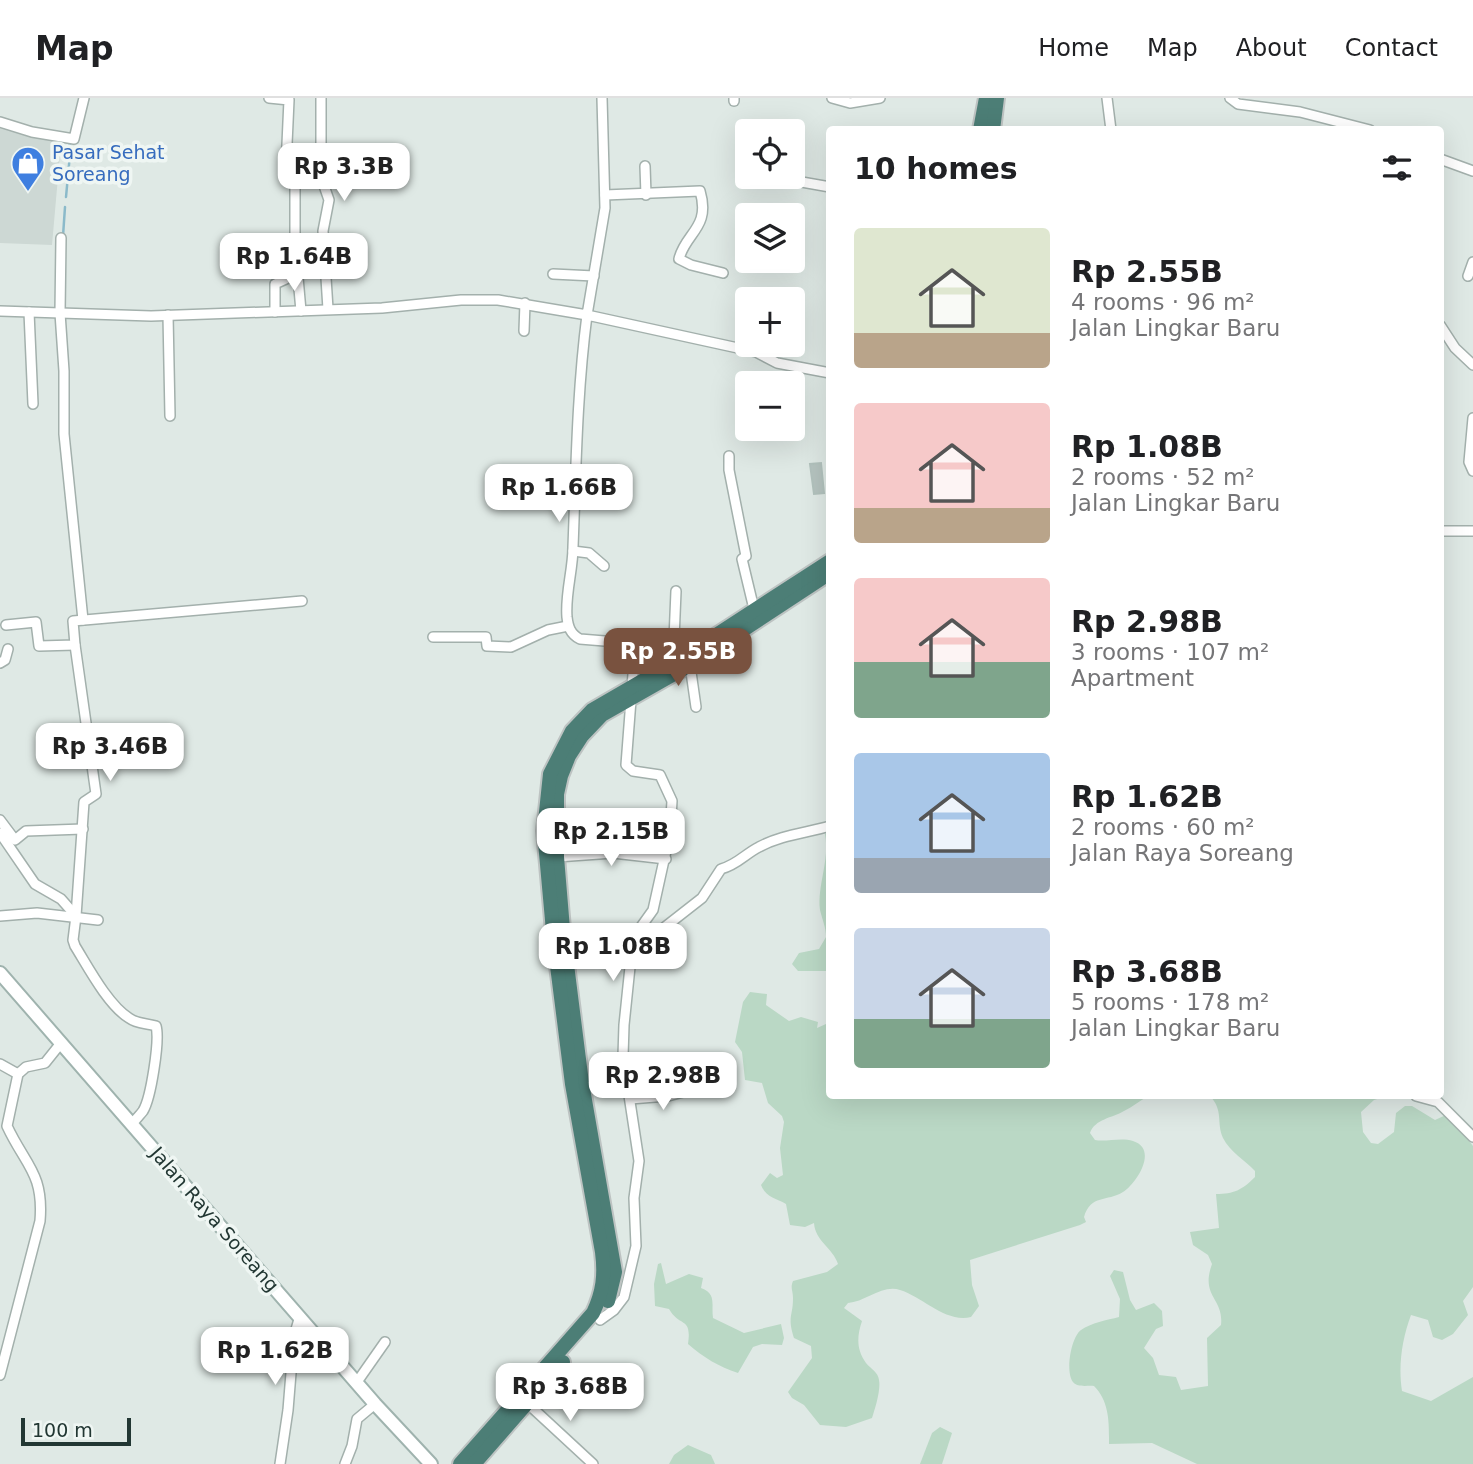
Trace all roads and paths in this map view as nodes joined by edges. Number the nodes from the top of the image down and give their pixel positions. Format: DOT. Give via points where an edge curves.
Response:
graph roads {
  1 [pos="84,98"];
  2 [pos="269,98"];
  3 [pos="321,98"];
  4 [pos="602,98"];
  5 [pos="832,98"];
  6 [pos="880,98"];
  7 [pos="986,98"];
  8 [pos="997,98"];
  9 [pos="1107,98"];
  10 [pos="1230,98"];
  11 [pos="292,100"];
  12 [pos="0,122"];
  13 [pos="981,126"];
  14 [pos="994,126"];
  15 [pos="1110,126"];
  16 [pos="1354,126"];
  17 [pos="1444,160"];
  18 [pos="645,166"];
  19 [pos="1473,171"];
  20 [pos="805,183"];
  21 [pos="826,186"];
  22 [pos="605,195"];
  23 [pos="646,195"];
  24 [pos="61,238"];
  25 [pos="1473,262"];
  26 [pos="288,273"];
  27 [pos="723,273"];
  28 [pos="553,274"];
  29 [pos="594,276"];
  30 [pos="1468,276"];
  31 [pos="524,303"];
  32 [pos="328,309"];
  33 [pos="300,311"];
  34 [pos="0,312"];
  35 [pos="29,312"];
  36 [pos="275,312"];
  37 [pos="60,313"];
  38 [pos="168,315"];
  39 [pos="587,315"];
  40 [pos="524,331"];
  41 [pos="1444,331"];
  42 [pos="1473,365"];
  43 [pos="826,372"];
  44 [pos="33,404"];
  45 [pos="170,416"];
  46 [pos="1473,418"];
  47 [pos="729,456"];
  48 [pos="1473,471"];
  49 [pos="1444,531"];
  50 [pos="1473,531"];
  51 [pos="573,551"];
  52 [pos="826,564"];
  53 [pos="604,566"];
  54 [pos="826,576"];
  55 [pos="676,591"];
  56 [pos="302,601"];
  57 [pos="754,609"];
  58 [pos="83,620"];
  59 [pos="6,625"];
  60 [pos="568,626"];
  61 [pos="433,637"];
  62 [pos="75,645"];
  63 [pos="8,649"];
  64 [pos="0,663"];
  65 [pos="673,663"];
  66 [pos="690,665"];
  67 [pos="631,693"];
  68 [pos="696,706"];
  69 [pos="0,820"];
  70 [pos="826,827"];
  71 [pos="83,829"];
  72 [pos="0,833"];
  73 [pos="556,857"];
  74 [pos="666,859"];
  75 [pos="72,915"];
  76 [pos="0,916"];
  77 [pos="98,920"];
  78 [pos="632,945"];
  79 [pos="0,973"];
  80 [pos="61,1043"];
  81 [pos="0,1064"];
  82 [pos="18,1074"];
  83 [pos="691,1090"];
  84 [pos="630,1099"];
  85 [pos="1427,1099"];
  86 [pos="3,1124"];
  87 [pos="132,1124"];
  88 [pos="1473,1137"];
  89 [pos="300,1316"];
  90 [pos="600,1320"];
  91 [pos="385,1342"];
  92 [pos="0,1375"];
  93 [pos="358,1382"];
  94 [pos="527,1403"];
  95 [pos="375,1404"];
  96 [pos="280,1464"];
  97 [pos="345,1464"];
  98 [pos="431,1464"];
  99 [pos="460,1464"];
  100 [pos="474,1464"];
  101 [pos="593,1464"];
  1 -- 12 [label="street" via="74,139"];
  2 -- 11 [label="street"];
  3 -- 32 [label="street" via="321,177 329,200 323,231"];
  4 -- 22 [label="street"];
  5 -- 6 [label="street" via="849,103"];
  7 -- 13 [label="highway"];
  8 -- 14 [label="highway"];
  9 -- 15 [label="street"];
  10 -- 16 [label="street" via="1238,104 1300,112"];
  11 -- 33 [label="street" via="286,166 295,172"];
  17 -- 19 [label="street"];
  18 -- 23 [label="street"];
  20 -- 21 [label="street"];
  22 -- 23 [label="street"];
  22 -- 29 [label="street"];
  23 -- 27 [label="street" via="700,191 700,221 679,257"];
  24 -- 37 [label="street"];
  25 -- 30 [label="street"];
  26 -- 36 [label="street" via="275,284"];
  28 -- 29 [label="street"];
  29 -- 39 [label="street"];
  31 -- 32 [label="street" via="461,300"];
  31 -- 39 [label="street"];
  31 -- 40 [label="street"];
  32 -- 33 [label="street"];
  33 -- 36 [label="street"];
  34 -- 35 [label="street"];
  35 -- 37 [label="street"];
  35 -- 44 [label="street"];
  36 -- 38 [label="street"];
  37 -- 38 [label="street"];
  37 -- 58 [label="street" via="64,434"];
  38 -- 45 [label="street"];
  39 -- 43 [label="street"];
  39 -- 51 [label="street" via="579,374"];
  41 -- 42 [label="street"];
  46 -- 48 [label="street" via="1469,462"];
  47 -- 57 [label="street" via="746,556 742,559"];
  49 -- 50 [label="street"];
  51 -- 53 [label="street" via="589,553"];
  51 -- 60 [label="street"];
  52 -- 57 [label="highway"];
  54 -- 66 [label="highway"];
  55 -- 65 [label="street"];
  56 -- 58 [label="street"];
  57 -- 65 [label="highway"];
  58 -- 62 [label="street" via="71,622"];
  59 -- 62 [label="street" via="36,622 39,646"];
  60 -- 61 [label="street" via="511,648 486,646 486,637"];
  60 -- 67 [label="street" via="580,639 633,644"];
  62 -- 71 [label="street" via="96,794 84,802"];
  63 -- 64 [label="street"];
  65 -- 67 [label="highway"];
  66 -- 67 [label="highway"];
  66 -- 68 [label="street"];
  67 -- 73 [label="highway" via="592,724 569,756 557,794"];
  67 -- 74 [label="street" via="626,765 633,772 660,775 672,801"];
  67 -- 99 [label="highway" via="592,710 572,731 550,774 544,831 572,1084 604,1267 601,1297 593,1313"];
  69 -- 71 [label="street" via="15,840 26,831"];
  70 -- 78 [label="street" via="780,838 718,871 702,898 647,941"];
  71 -- 75 [label="street"];
  72 -- 75 [label="street" via="35,884 61,899"];
  73 -- 74 [label="street" via="613,853"];
  73 -- 90 [label="highway" via="582,1083 615,1272"];
  74 -- 78 [label="street" via="653,910 635,933"];
  75 -- 76 [label="street"];
  75 -- 77 [label="street"];
  75 -- 87 [label="street" via="73,940 93,974 127,1018 156,1026 149,1094"];
  78 -- 84 [label="street" via="623,1056"];
  79 -- 80 [label="main road, Jalan Raya Soreang"];
  80 -- 82 [label="street" via="45,1063"];
  80 -- 87 [label="main road, Jalan Raya Soreang"];
  81 -- 82 [label="street"];
  82 -- 86 [label="street"];
  83 -- 84 [label="street"];
  84 -- 90 [label="street" via="639,1161 634,1198 636,1246 624,1297"];
  85 -- 88 [label="street" via="1438,1102"];
  86 -- 92 [label="street" via="27,1158 42,1197 40,1221"];
  87 -- 89 [label="main road, Jalan Raya Soreang"];
  89 -- 93 [label="main road, Jalan Raya Soreang"];
  89 -- 96 [label="street"];
  90 -- 94 [label="highway"];
  91 -- 93 [label="street"];
  93 -- 95 [label="main road, Jalan Raya Soreang"];
  94 -- 100 [label="highway"];
  94 -- 101 [label="street"];
  95 -- 97 [label="street" via="357,1419"];
  95 -- 98 [label="main road, Jalan Raya Soreang"];
}
